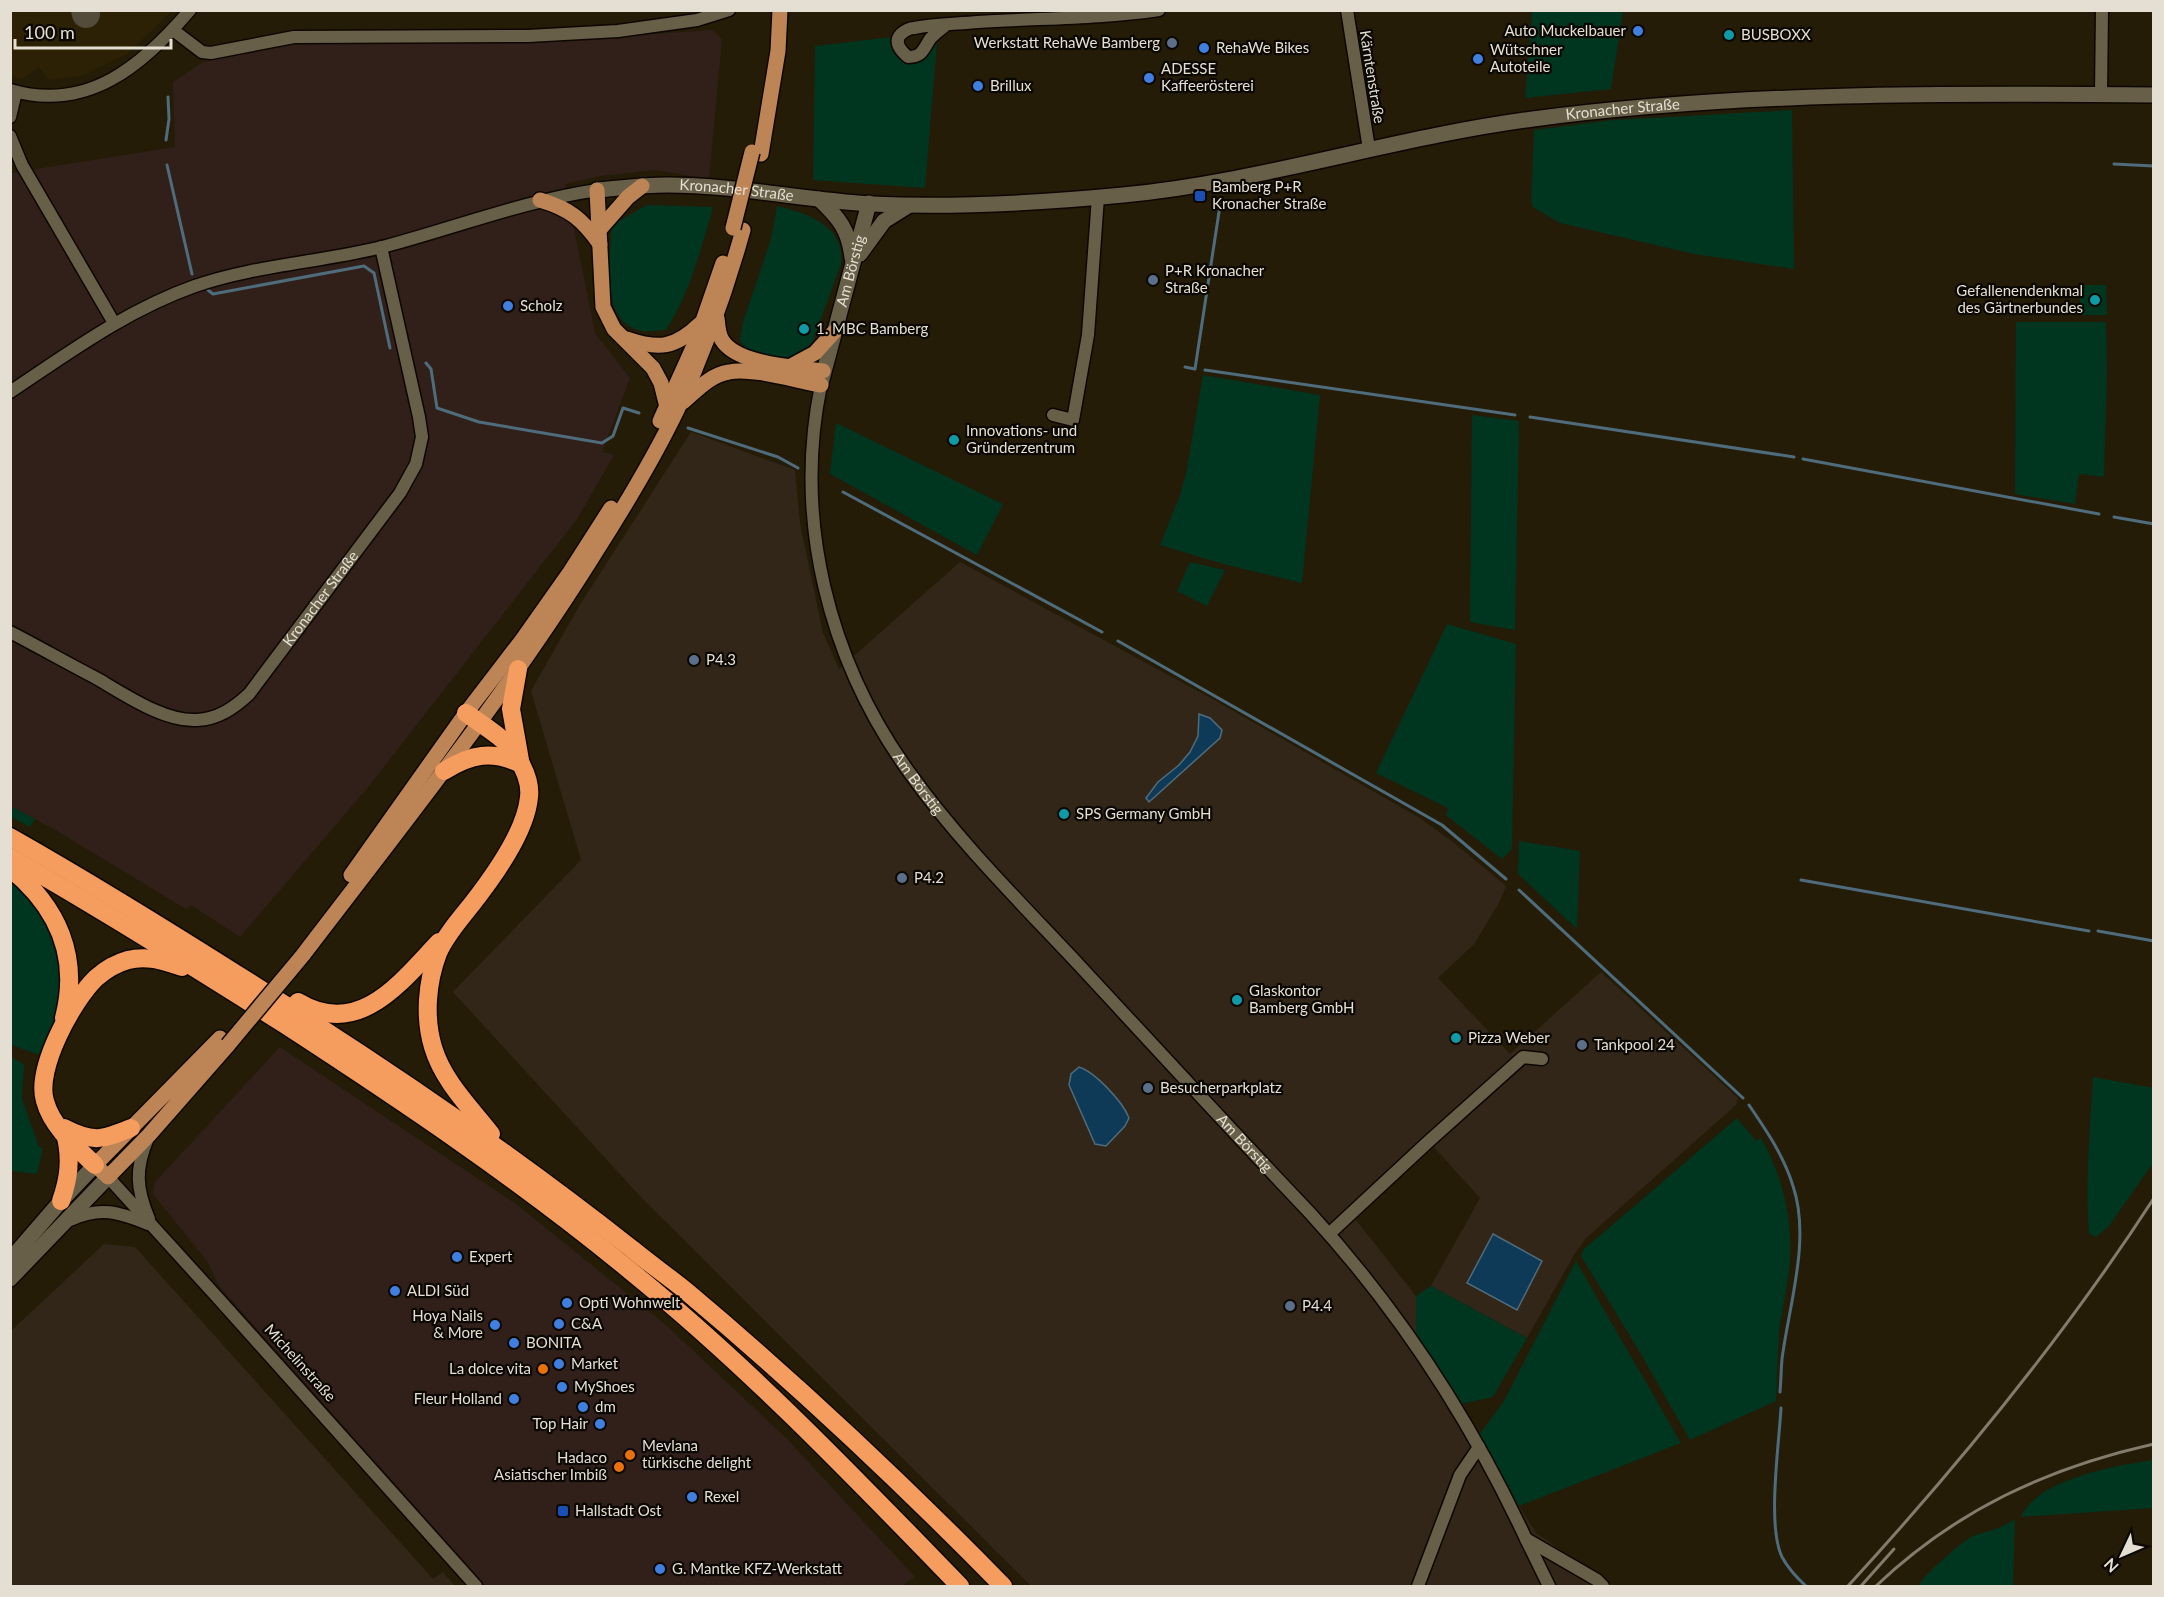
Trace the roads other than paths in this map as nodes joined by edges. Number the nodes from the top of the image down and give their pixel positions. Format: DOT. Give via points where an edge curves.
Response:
graph roads {
  1 [pos="190,10"];
  2 [pos="729,10"];
  3 [pos="770,10"];
  4 [pos="780,10"];
  5 [pos="1159,10"];
  6 [pos="1347,10"];
  7 [pos="2102,10"];
  8 [pos="946,25"];
  9 [pos="173,30"];
  10 [pos="772,51"];
  11 [pos="13,91"];
  12 [pos="2101,95"];
  13 [pos="2154,95"];
  14 [pos="10,117"];
  15 [pos="10,136"];
  16 [pos="1369,149"];
  17 [pos="642,186"];
  18 [pos="597,190"];
  19 [pos="1098,197"];
  20 [pos="540,200"];
  21 [pos="819,200"];
  22 [pos="869,203"];
  23 [pos="910,205"];
  24 [pos="599,237"];
  25 [pos="381,247"];
  26 [pos="853,264"];
  27 [pos="710,318"];
  28 [pos="114,322"];
  29 [pos="834,332"];
  30 [pos="624,338"];
  31 [pos="791,366"];
  32 [pos="822,378"];
  33 [pos="10,392"];
  34 [pos="673,407"];
  35 [pos="1053,415"];
  36 [pos="10,632"];
  37 [pos="518,669"];
  38 [pos="473,719"];
  39 [pos="521,764"];
  40 [pos="444,771"];
  41 [pos="10,837"];
  42 [pos="10,857"];
  43 [pos="10,868"];
  44 [pos="455,926"];
  45 [pos="299,952"];
  46 [pos="253,984"];
  47 [pos="224,986"];
  48 [pos="61,1032"];
  49 [pos="224,1042"];
  50 [pos="1542,1059"];
  51 [pos="131,1128"];
  52 [pos="61,1130"];
  53 [pos="149,1135"];
  54 [pos="504,1151"];
  55 [pos="101,1171"];
  56 [pos="61,1201"];
  57 [pos="63,1224"];
  58 [pos="152,1226"];
  59 [pos="1329,1234"];
  60 [pos="10,1260"];
  61 [pos="10,1279"];
  62 [pos="1479,1447"];
  63 [pos="1526,1539"];
  64 [pos="476,1587"];
  65 [pos="960,1587"];
  66 [pos="1003,1587"];
  67 [pos="1418,1587"];
  68 [pos="1549,1587"];
  69 [pos="1603,1587"];
  1 -- 9 [label="street"];
  2 -- 9 [label="street" via="697,20 618,30 528,36 294,37 211,53 202,52"];
  3 -- 10 [label="main road"];
  4 -- 10 [label="main road"];
  5 -- 8 [label="street"];
  6 -- 16 [label="street, Kärntenstraße"];
  7 -- 12 [label="street"];
  9 -- 11 [label="street" via="133,66 97,87 52,96"];
  10 -- 27 [label="main road" via="757,153"];
  11 -- 14 [label="street"];
  12 -- 13 [label="street, Kronacher Straße"];
  12 -- 16 [label="street, Kronacher Straße" via="1706,101 1530,119"];
  15 -- 28 [label="street" via="22,165"];
  16 -- 19 [label="street, Kronacher Straße" via="1229,180"];
  17 -- 18 [label="street, Kronacher Straße"];
  17 -- 21 [label="street, Kronacher Straße" via="713,188"];
  17 -- 24 [label="main road" via="628,196"];
  18 -- 20 [label="street, Kronacher Straße"];
  18 -- 24 [label="main road"];
  19 -- 23 [label="street, Kronacher Straße"];
  19 -- 35 [label="street" via="1088,335 1073,420"];
  20 -- 24 [label="main road" via="574,214"];
  20 -- 25 [label="street, Kronacher Straße"];
  21 -- 22 [label="street, Kronacher Straße"];
  21 -- 26 [label="street" via="846,230"];
  22 -- 23 [label="street, Kronacher Straße"];
  22 -- 26 [label="street, Am Börstig"];
  23 -- 26 [label="street" via="884,221"];
  24 -- 30 [label="main road" via="603,307 614,329"];
  25 -- 28 [label="street, Kronacher Straße" via="213,280"];
  25 -- 36 [label="street, Kronacher Straße" via="419,417 421,449 400,493 249,694 216,717 177,719"];
  26 -- 29 [label="street, Am Börstig"];
  27 -- 30 [label="main road" via="670,345 641,344"];
  27 -- 31 [label="main road" via="722,341 737,353"];
  27 -- 34 [label="main road"];
  28 -- 33 [label="street, Kronacher Straße"];
  29 -- 31 [label="main road" via="815,353"];
  29 -- 32 [label="street, Am Börstig"];
  30 -- 34 [label="main road" via="653,368"];
  31 -- 32 [label="main road"];
  32 -- 34 [label="main road" via="729,372 703,384"];
  32 -- 59 [label="street, Am Börstig" via="811,462 818,556 826,597 849,664 883,733 927,796 974,852"];
  34 -- 37 [label="main road" via="630,497"];
  34 -- 38 [label="main road"];
  37 -- 38 [label="main road"];
  37 -- 39 [label="highway" via="511,709"];
  38 -- 39 [label="highway" via="506,744"];
  38 -- 40 [label="main road"];
  38 -- 45 [label="main road" via="356,869"];
  39 -- 40 [label="highway" via="486,755 461,760"];
  39 -- 44 [label="highway" via="529,784 523,820 502,860"];
  40 -- 45 [label="main road"];
  41 -- 46 [label="highway" via="112,895"];
  42 -- 47 [label="highway"];
  43 -- 48 [label="highway" via="42,898 65,945 70,988"];
  44 -- 46 [label="highway" via="388,994 351,1013 318,1012 285,994"];
  44 -- 54 [label="highway" via="439,951 429,989 428,1023 433,1048 457,1092"];
  45 -- 49 [label="main road" via="249,1006"];
  46 -- 54 [label="highway"];
  47 -- 48 [label="highway" via="163,960 127,960 91,983"];
  47 -- 65 [label="highway" via="435,1124 635,1274 797,1421"];
  48 -- 52 [label="highway" via="46,1067 42,1089 49,1112"];
  49 -- 51 [label="main road"];
  49 -- 53 [label="main road"];
  50 -- 59 [label="street" via="1523,1057"];
  51 -- 52 [label="highway" via="102,1138"];
  51 -- 55 [label="main road"];
  52 -- 55 [label="highway"];
  52 -- 56 [label="highway" via="70,1154"];
  53 -- 55 [label="main road"];
  53 -- 58 [label="street" via="138,1177"];
  54 -- 66 [label="highway" via="702,1305 891,1475"];
  55 -- 56 [label="street"];
  55 -- 57 [label="street"];
  55 -- 58 [label="street, Michelinstraße"];
  56 -- 60 [label="street"];
  57 -- 58 [label="street" via="100,1211"];
  57 -- 61 [label="street"];
  58 -- 64 [label="street, Michelinstraße"];
  59 -- 62 [label="street, Am Börstig" via="1411,1338"];
  62 -- 63 [label="street, Am Börstig"];
  62 -- 67 [label="street" via="1460,1475"];
  63 -- 68 [label="street, Am Börstig"];
  63 -- 69 [label="street"];
}
